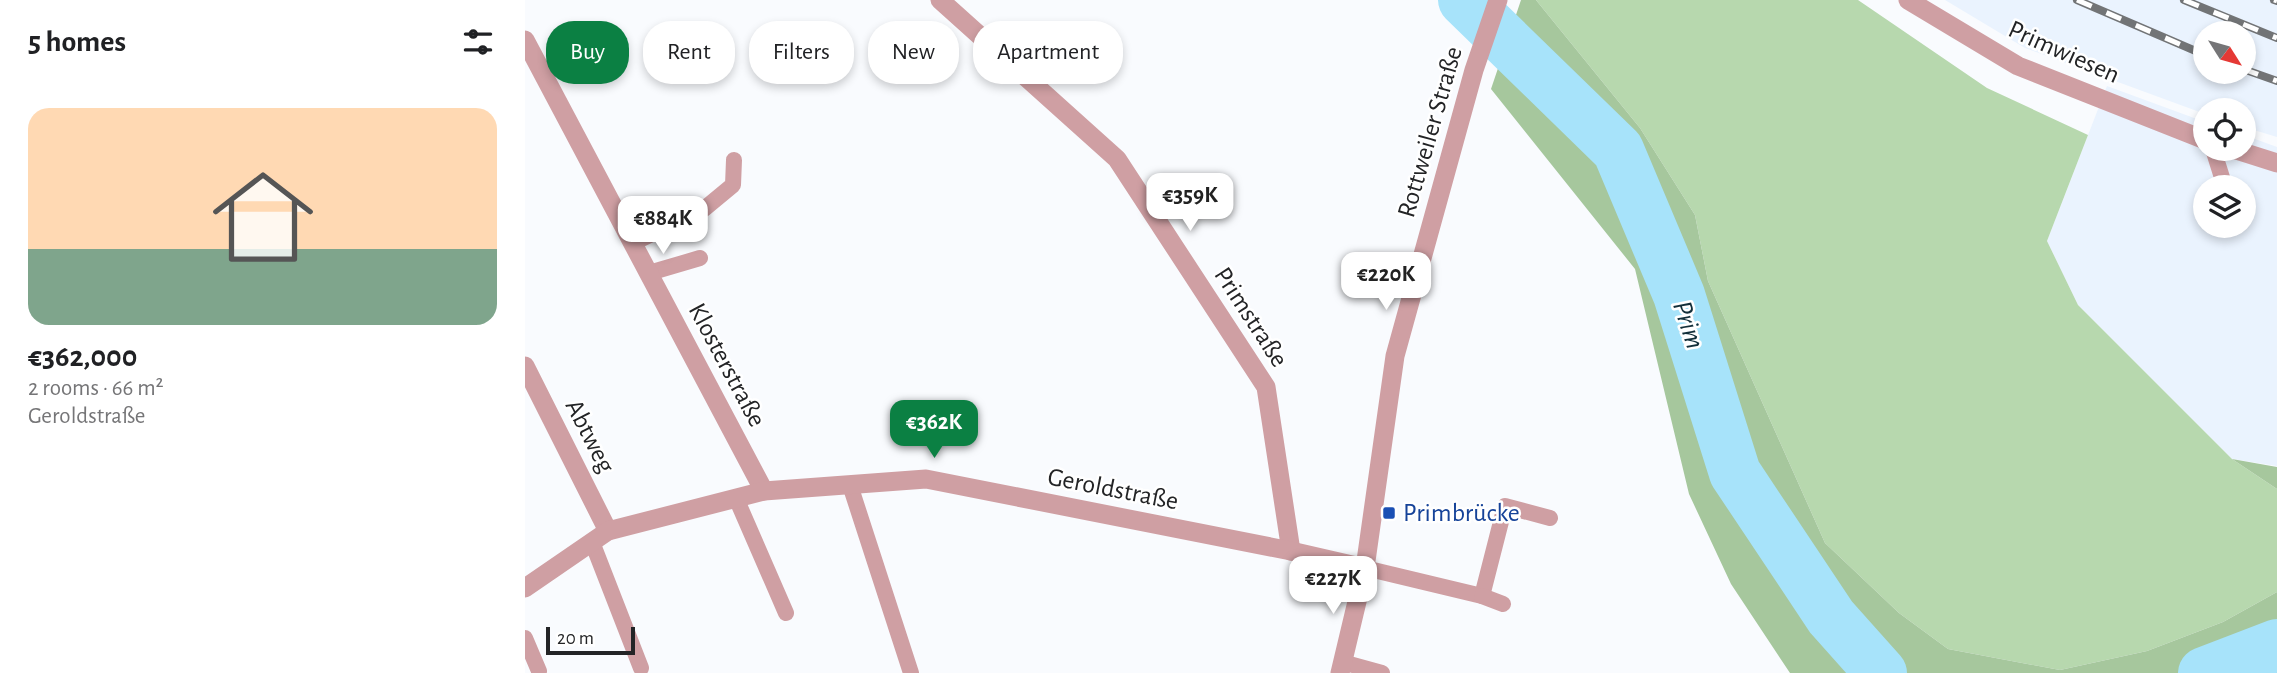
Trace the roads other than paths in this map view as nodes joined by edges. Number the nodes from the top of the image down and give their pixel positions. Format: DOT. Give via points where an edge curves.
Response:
graph roads {
  1 [pos="940,0"];
  2 [pos="1498,0"];
  3 [pos="1908,0"];
  4 [pos="525,40"];
  5 [pos="2193,134"];
  6 [pos="2256,156"];
  7 [pos="734,160"];
  8 [pos="2277,163"];
  9 [pos="633,243"];
  10 [pos="700,257"];
  11 [pos="649,273"];
  12 [pos="525,366"];
  13 [pos="850,485"];
  14 [pos="764,491"];
  15 [pos="736,498"];
  16 [pos="1550,518"];
  17 [pos="600,536"];
  18 [pos="1291,551"];
  19 [pos="1365,568"];
  20 [pos="525,588"];
  21 [pos="1482,596"];
  22 [pos="1503,604"];
  23 [pos="786,613"];
  24 [pos="525,638"];
  25 [pos="641,668"];
  26 [pos="1341,668"];
  27 [pos="538,671"];
  28 [pos="911,673"];
  29 [pos="1382,673"];
  1 -- 18 [label="street, Primstraße" via="1117,159 1266,387"];
  2 -- 19 [label="street, Rottweiler Straße" via="1474,70 1395,356"];
  3 -- 5 [label="street, Primwiesen" via="2018,66"];
  4 -- 9 [label="street, Klosterstraße"];
  6 -- 8 [label="street"];
  7 -- 9 [label="lane" via="733,185 704,209"];
  9 -- 11 [label="street, Klosterstraße"];
  10 -- 11 [label="lane"];
  11 -- 14 [label="street, Klosterstraße"];
  12 -- 17 [label="street, Abtweg"];
  13 -- 14 [label="street, Geroldstraße"];
  13 -- 18 [label="street, Geroldstraße" via="926,479"];
  13 -- 28 [label="lane"];
  14 -- 15 [label="street, Geroldstraße"];
  15 -- 17 [label="street, Geroldstraße"];
  15 -- 23 [label="lane"];
  16 -- 21 [label="lane" via="1505,506"];
  17 -- 20 [label="street, Geroldstraße"];
  17 -- 25 [label="lane"];
  18 -- 19 [label="street, Geroldstraße"];
  19 -- 21 [label="lane"];
  19 -- 26 [label="street, Rottweiler Straße"];
  21 -- 22 [label="lane"];
  24 -- 27 [label="lane"];
  26 -- 29 [label="lane"];
}
